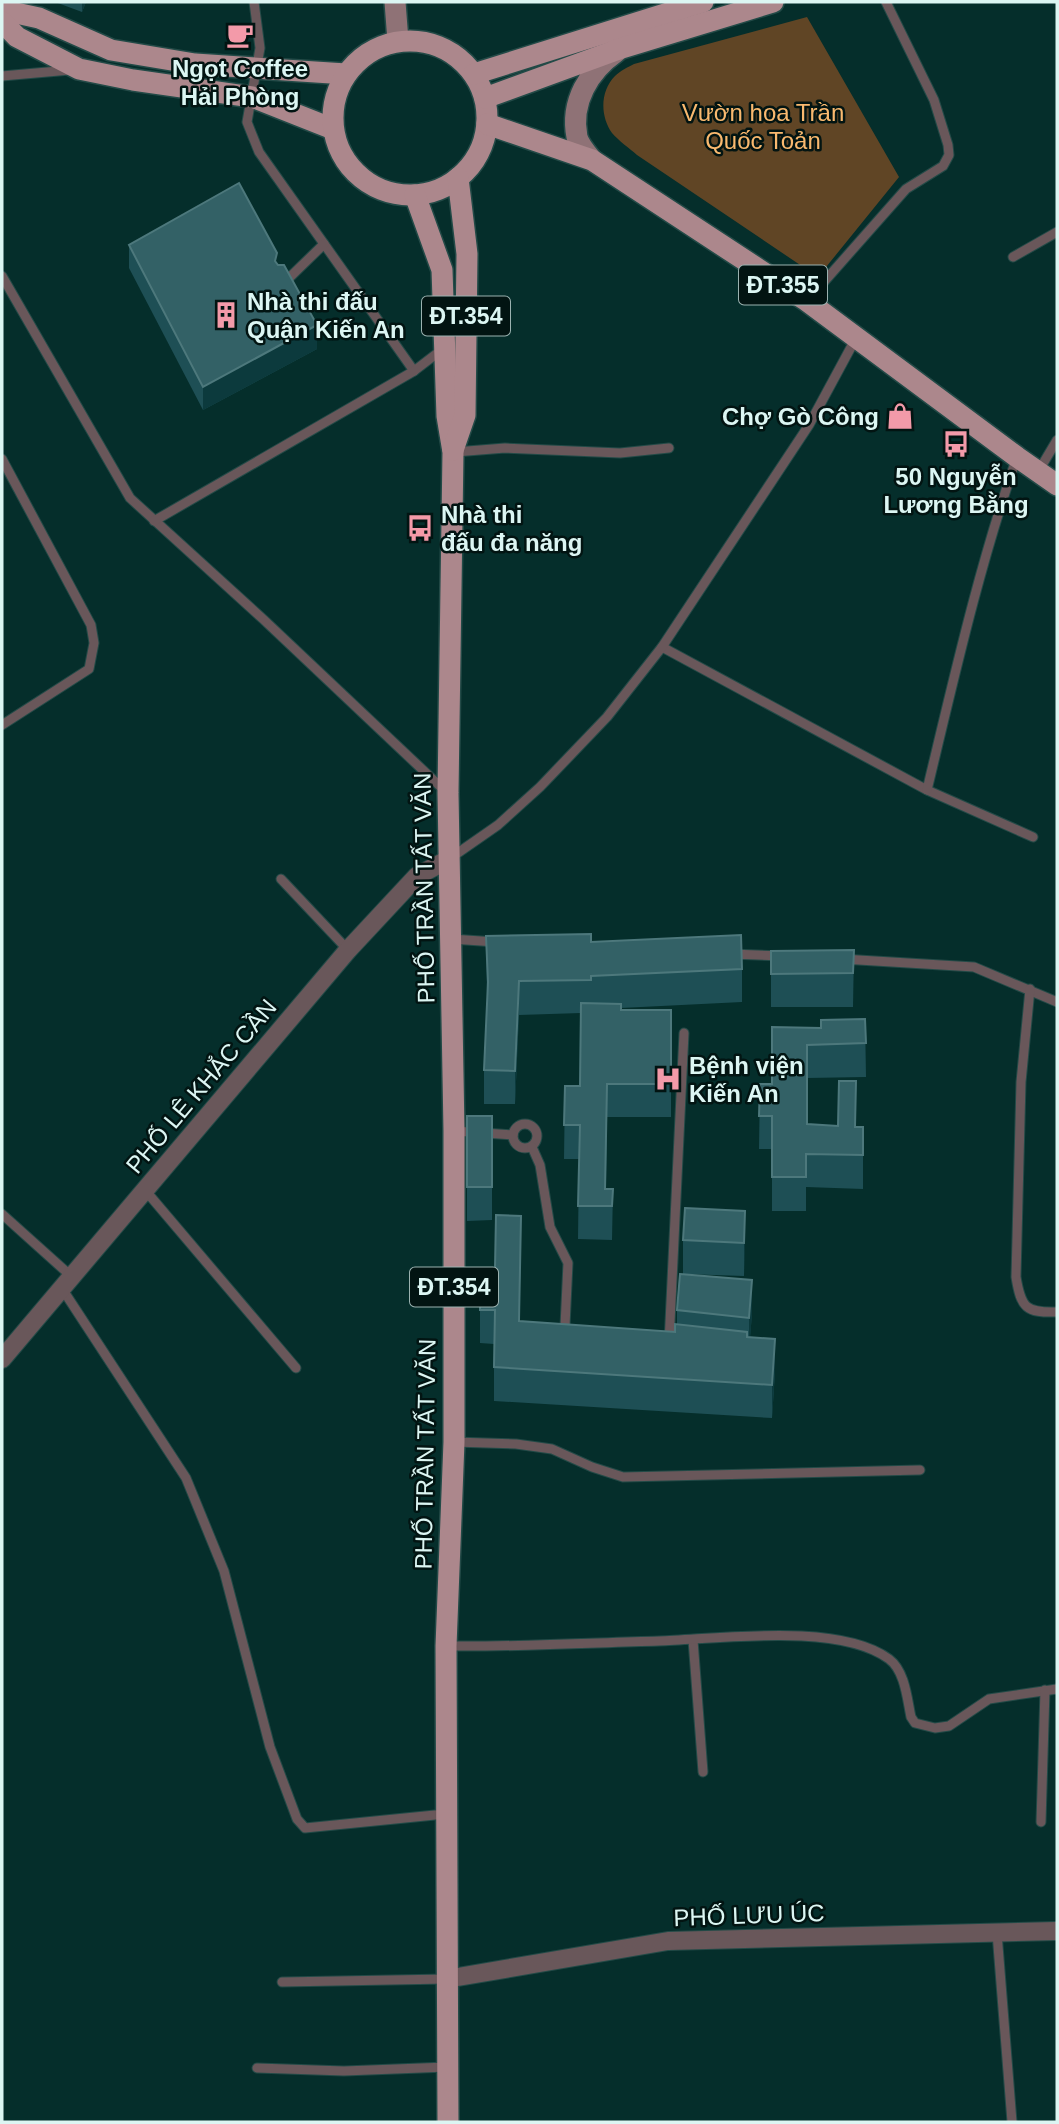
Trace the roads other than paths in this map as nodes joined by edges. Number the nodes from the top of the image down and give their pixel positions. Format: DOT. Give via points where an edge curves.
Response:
graph roads {
  1 [pos="254,2"];
  2 [pos="396,2"];
  3 [pos="703,2"];
  4 [pos="773,2"];
  5 [pos="886,2"];
  6 [pos="2,10"];
  7 [pos="2,22"];
  8 [pos="398,41"];
  9 [pos="622,48"];
  10 [pos="257,68"];
  11 [pos="79,69"];
  12 [pos="346,74"];
  13 [pos="474,74"];
  14 [pos="2,76"];
  15 [pos="252,97"];
  16 [pos="485,98"];
  17 [pos="487,124"];
  18 [pos="333,129"];
  19 [pos="592,160"];
  20 [pos="458,178"];
  21 [pos="415,195"];
  22 [pos="1057,232"];
  23 [pos="324,244"];
  24 [pos="1013,257"];
  25 [pos="2,276"];
  26 [pos="281,282"];
  27 [pos="807,301"];
  28 [pos="856,338"];
  29 [pos="444,348"];
  30 [pos="414,371"];
  31 [pos="1057,440"];
  32 [pos="669,447"];
  33 [pos="453,452"];
  34 [pos="1017,457"];
  35 [pos="2,459"];
  36 [pos="1038,472"];
  37 [pos="1057,485"];
  38 [pos="154,521"];
  39 [pos="662,647"];
  40 [pos="2,725"];
  41 [pos="927,790"];
  42 [pos="448,793"];
  43 [pos="1033,837"];
  44 [pos="449,859"];
  45 [pos="281,879"];
  46 [pos="450,939"];
  47 [pos="503,942"];
  48 [pos="348,950"];
  49 [pos="718,953"];
  50 [pos="798,957"];
  51 [pos="838,959"];
  52 [pos="1030,989"];
  53 [pos="1057,1002"];
  54 [pos="684,1033"];
  55 [pos="454,1132"];
  56 [pos="513,1135"];
  57 [pos="533,1147"];
  58 [pos="145,1190"];
  59 [pos="2,1214"];
  60 [pos="66,1281"];
  61 [pos="1057,1312"];
  62 [pos="571,1338"];
  63 [pos="656,1349"];
  64 [pos="669,1350"];
  65 [pos="682,1351"];
  66 [pos="2,1359"];
  67 [pos="296,1368"];
  68 [pos="454,1442"];
  69 [pos="920,1470"];
  70 [pos="693,1640"];
  71 [pos="446,1646"];
  72 [pos="1057,1689"];
  73 [pos="1045,1690"];
  74 [pos="703,1772"];
  75 [pos="446,1814"];
  76 [pos="1041,1822"];
  77 [pos="1057,1931"];
  78 [pos="997,1933"];
  79 [pos="446,1979"];
  80 [pos="282,1982"];
  81 [pos="447,2067"];
  82 [pos="257,2068"];
  83 [pos="448,2122"];
  84 [pos="1012,2122"];
  1 -- 10 [label="lane" via="260,48"];
  2 -- 8 [label="main road"];
  3 -- 13 [label="main road"];
  4 -- 9 [label="main road"];
  5 -- 27 [label="lane" via="934,100 949,155 943,166 906,189"];
  6 -- 10 [label="main road" via="39,18 111,50 195,64"];
  7 -- 11 [label="main road" via="17,37"];
  8 -- 12 [label="main road" via="369,52"];
  8 -- 13 [label="main road" via="441,47"];
  9 -- 16 [label="main road"];
  9 -- 19 [label="main road" via="602,62 581,93 577,139"];
  10 -- 12 [label="main road"];
  10 -- 15 [label="lane"];
  11 -- 14 [label="lane"];
  11 -- 15 [label="main road"];
  12 -- 18 [label="main road" via="333,103"];
  13 -- 16 [label="main road"];
  15 -- 18 [label="main road"];
  15 -- 23 [label="lane" via="247,121 259,152"];
  16 -- 17 [label="main road"];
  17 -- 19 [label="main road, ĐT.355"];
  17 -- 20 [label="main road" via="478,154"];
  18 -- 21 [label="main road" via="341,153 356,174 377,188"];
  19 -- 27 [label="main road, ĐT.355"];
  20 -- 21 [label="main road"];
  20 -- 33 [label="main road, PHỐ TRẦN TẤT VĂN / ĐT.354" via="467,254 465,415"];
  21 -- 29 [label="main road, PHỐ TRẦN TẤT VĂN / ĐT.354" via="442,270"];
  22 -- 24 [label="lane"];
  23 -- 26 [label="lane"];
  23 -- 30 [label="lane"];
  25 -- 38 [label="lane" via="130,498"];
  27 -- 28 [label="main road, ĐT.355"];
  28 -- 34 [label="main road, ĐT.355"];
  28 -- 39 [label="lane" via="808,425"];
  29 -- 30 [label="lane"];
  29 -- 33 [label="main road, PHỐ TRẦN TẤT VĂN / ĐT.354"];
  30 -- 38 [label="lane"];
  31 -- 36 [label="lane"];
  32 -- 33 [label="lane" via="620,453 505,448"];
  33 -- 42 [label="main road, PHỐ TRẦN TẤT VĂN / ĐT.354"];
  34 -- 36 [label="main road, ĐT.355"];
  34 -- 41 [label="lane" via="976,588"];
  35 -- 40 [label="lane" via="91,625 94,643 89,669"];
  36 -- 37 [label="main road, ĐT.355"];
  38 -- 42 [label="lane"];
  39 -- 41 [label="lane"];
  39 -- 44 [label="lane" via="607,716 540,787 498,825"];
  41 -- 43 [label="lane"];
  42 -- 44 [label="main road, PHỐ TRẦN TẤT VĂN / ĐT.354"];
  44 -- 46 [label="main road, PHỐ TRẦN TẤT VĂN / ĐT.354"];
  44 -- 48 [label="street, PHỐ LÊ KHẮC CẦN" via="417,876"];
  45 -- 48 [label="lane"];
  46 -- 47 [label="lane"];
  46 -- 55 [label="main road, PHỐ TRẦN TẤT VĂN / ĐT.354"];
  48 -- 58 [label="street, PHỐ LÊ KHẮC CẦN"];
  49 -- 50 [label="lane"];
  51 -- 52 [label="lane" via="974,967"];
  52 -- 53 [label="lane"];
  52 -- 61 [label="lane" via="1021,1082 1016,1277 1024,1305 1033,1311"];
  54 -- 64 [label="lane"];
  55 -- 56 [label="lane"];
  55 -- 68 [label="main road, PHỐ TRẦN TẤT VĂN / ĐT.354"];
  56 -- 57 [label="lane" via="522,1149"];
  56 -- 57 [label="lane" via="523,1124 534,1127 538,1137"];
  57 -- 62 [label="lane" via="550,1227 568,1263 565,1326"];
  58 -- 60 [label="street, PHỐ LÊ KHẮC CẦN"];
  58 -- 67 [label="lane"];
  59 -- 60 [label="lane"];
  60 -- 66 [label="street, PHỐ LÊ KHẮC CẦN"];
  60 -- 75 [label="lane" via="186,1478 224,1571 270,1747 297,1819 305,1828"];
  63 -- 64 [label="lane"];
  64 -- 65 [label="lane"];
  68 -- 69 [label="lane" via="552,1449 623,1477"];
  68 -- 71 [label="main road, PHỐ TRẦN TẤT VĂN / ĐT.354"];
  70 -- 71 [label="lane"];
  70 -- 73 [label="lane" via="761,1635 867,1648 889,1659 900,1671 915,1723 935,1728 956,1722 989,1699"];
  70 -- 74 [label="lane"];
  71 -- 75 [label="main road, PHỐ TRẦN TẤT VĂN / ĐT.354"];
  72 -- 73 [label="lane"];
  73 -- 76 [label="lane"];
  75 -- 79 [label="main road, PHỐ TRẦN TẤT VĂN / ĐT.354"];
  77 -- 78 [label="street, PHỐ LƯU ÚC"];
  78 -- 79 [label="street, PHỐ LƯU ÚC" via="668,1941"];
  78 -- 84 [label="lane"];
  79 -- 80 [label="lane"];
  79 -- 81 [label="main road, PHỐ TRẦN TẤT VĂN / ĐT.354"];
  81 -- 82 [label="lane"];
  81 -- 83 [label="main road, PHỐ TRẦN TẤT VĂN / ĐT.354"];
}
